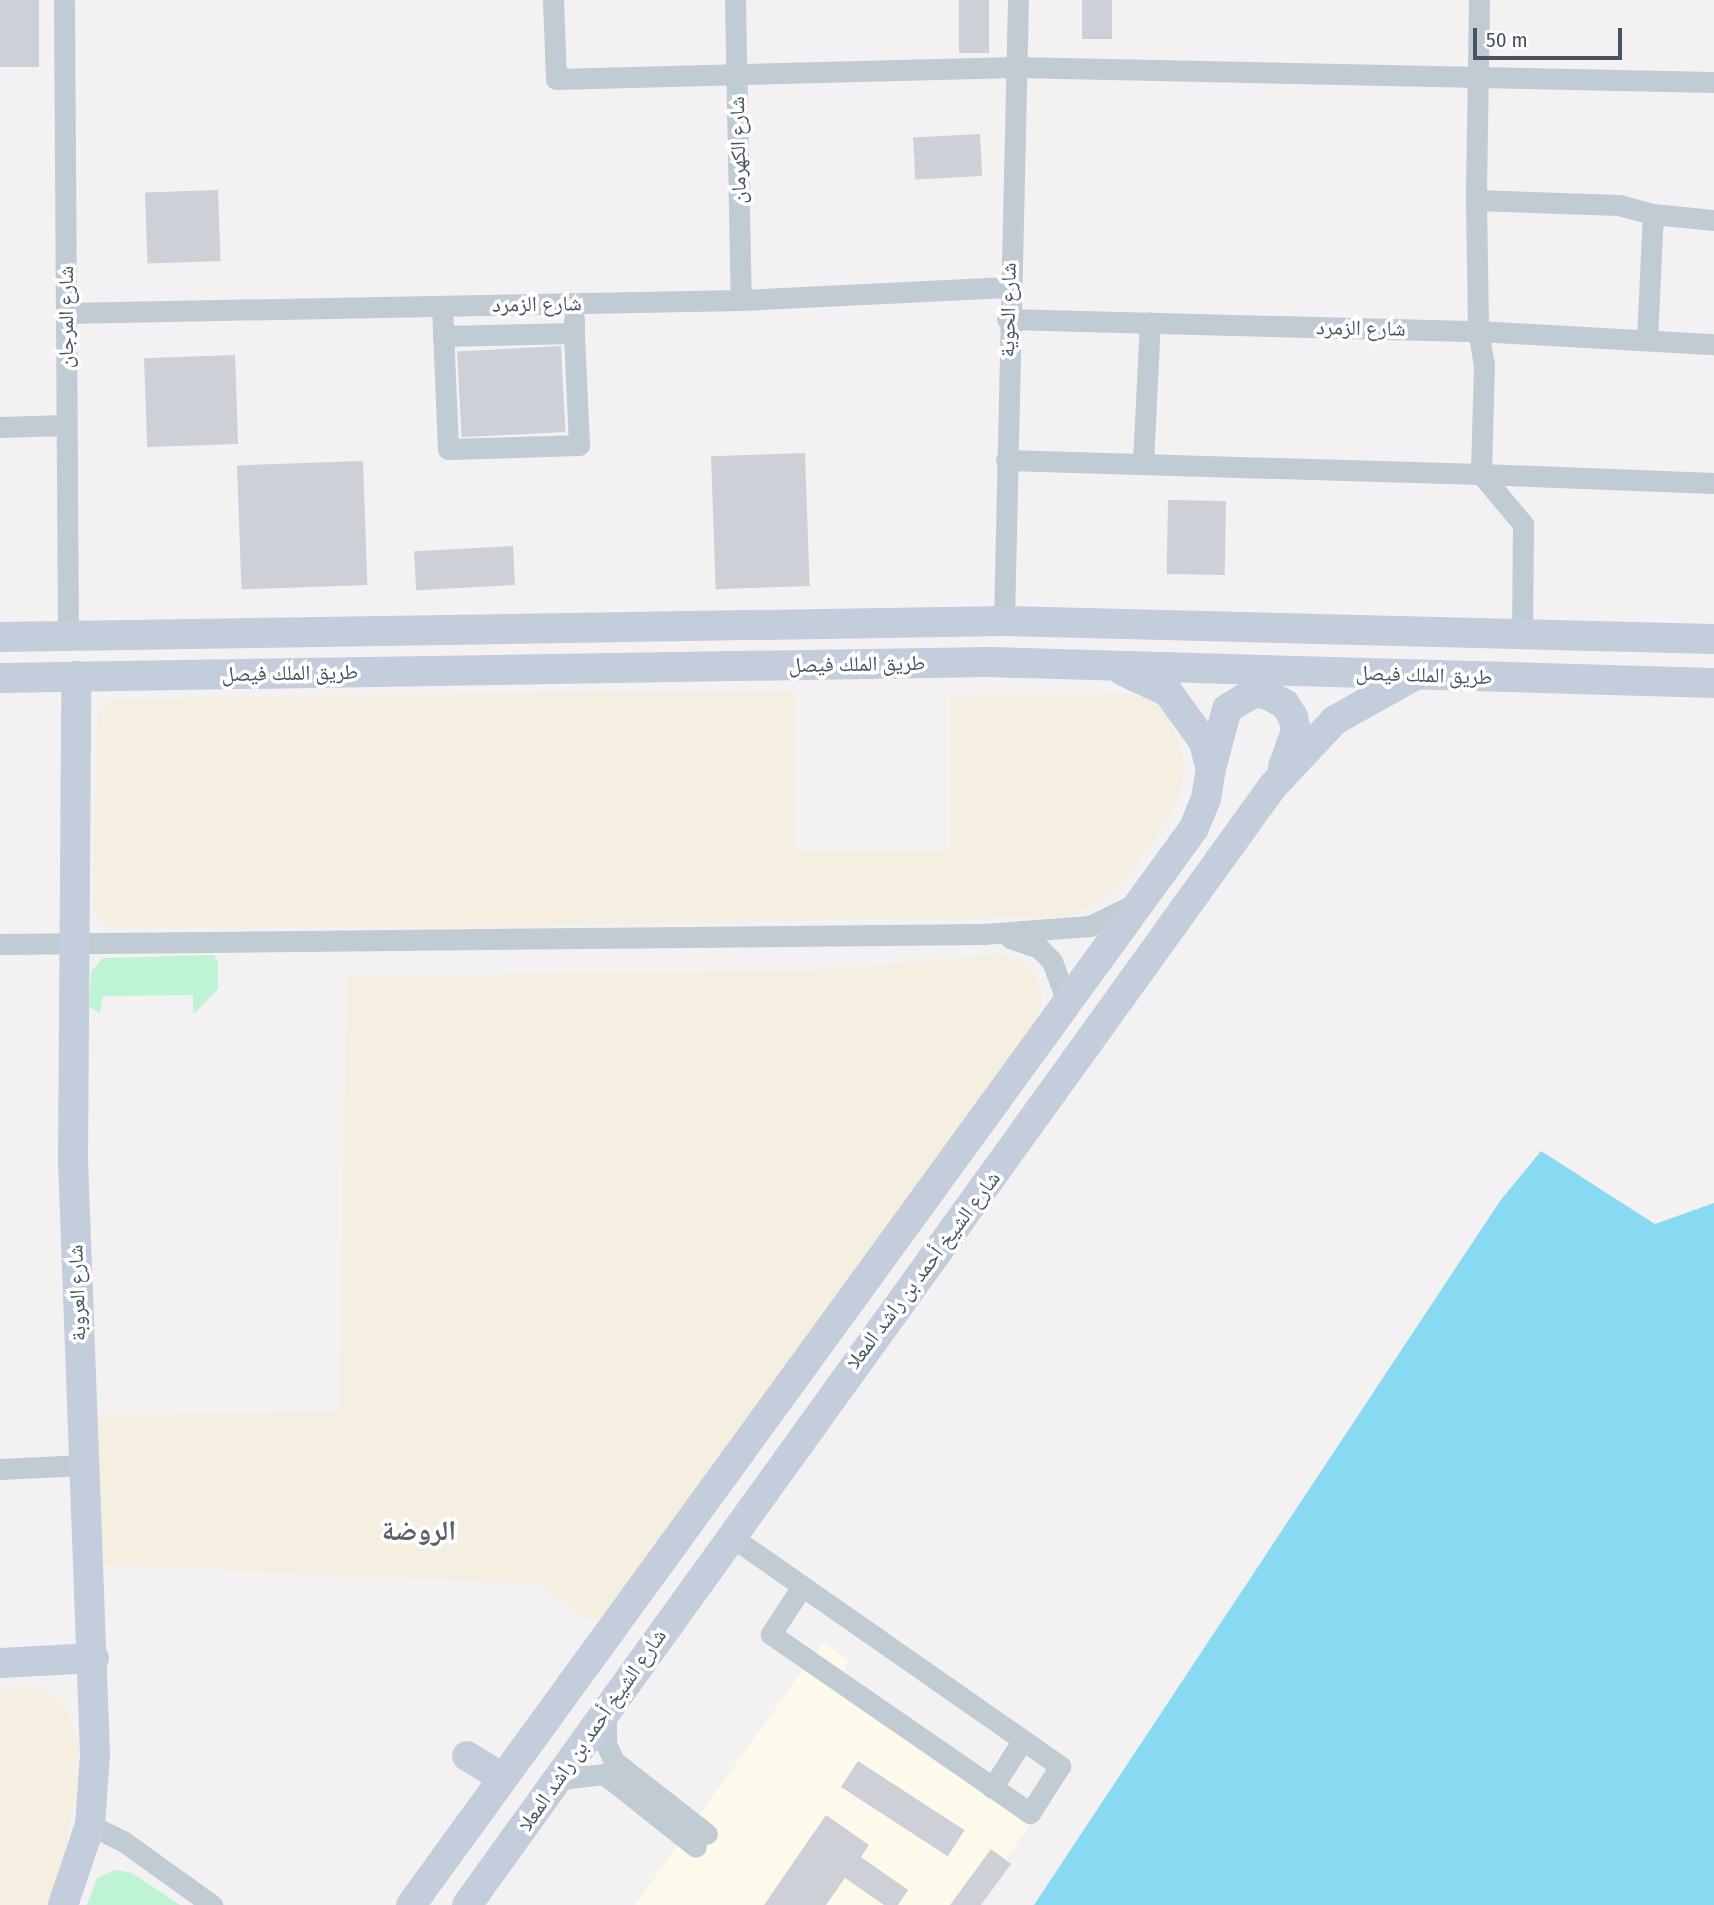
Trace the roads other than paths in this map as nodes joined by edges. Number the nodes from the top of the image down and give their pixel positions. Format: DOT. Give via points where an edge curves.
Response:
graph roads {
  1 [pos="64,0"];
  2 [pos="553,0"];
  3 [pos="736,0"];
  4 [pos="1018,0"];
  5 [pos="1479,0"];
  6 [pos="1016,67"];
  7 [pos="737,73"];
  8 [pos="1477,77"];
  9 [pos="1714,82"];
  10 [pos="1476,200"];
  11 [pos="1653,214"];
  12 [pos="1714,220"];
  13 [pos="1008,287"];
  14 [pos="741,300"];
  15 [pos="573,303"];
  16 [pos="442,306"];
  17 [pos="65,313"];
  18 [pos="1007,319"];
  19 [pos="1150,322"];
  20 [pos="1478,331"];
  21 [pos="574,333"];
  22 [pos="443,336"];
  23 [pos="1647,339"];
  24 [pos="1714,344"];
  25 [pos="66,425"];
  26 [pos="0,427"];
  27 [pos="1006,460"];
  28 [pos="1143,463"];
  29 [pos="1481,474"];
  30 [pos="1714,483"];
  31 [pos="1004,621"];
  32 [pos="68,634"];
  33 [pos="1522,634"];
  34 [pos="0,637"];
  35 [pos="1714,639"];
  36 [pos="1108,665"];
  37 [pos="1417,674"];
  38 [pos="76,676"];
  39 [pos="0,678"];
  40 [pos="1714,683"];
  41 [pos="1211,769"];
  42 [pos="1273,786"];
  43 [pos="1144,899"];
  44 [pos="983,934"];
  45 [pos="72,942"];
  46 [pos="0,944"];
  47 [pos="1058,1017"];
  48 [pos="84,1465"];
  49 [pos="0,1469"];
  50 [pos="729,1535"];
  51 [pos="800,1588"];
  52 [pos="94,1658"];
  53 [pos="0,1663"];
  54 [pos="606,1714"];
  55 [pos="1022,1741"];
  56 [pos="467,1756"];
  57 [pos="503,1778"];
  58 [pos="559,1779"];
  59 [pos="992,1788"];
  60 [pos="90,1825"];
  61 [pos="63,1905"];
  62 [pos="212,1905"];
  63 [pos="411,1905"];
  64 [pos="467,1905"];
  1 -- 17 [label="street, شارع المرجان"];
  2 -- 7 [label="street" via="556,79"];
  3 -- 7 [label="street, شارع الكهرمان"];
  4 -- 6 [label="street, شارع الحوية"];
  5 -- 8 [label="street"];
  6 -- 7 [label="street"];
  6 -- 8 [label="street"];
  6 -- 13 [label="street, شارع الحوية"];
  7 -- 14 [label="street, شارع الكهرمان"];
  8 -- 9 [label="street"];
  8 -- 10 [label="street"];
  10 -- 11 [label="street" via="1619,205"];
  10 -- 20 [label="street"];
  11 -- 12 [label="street"];
  11 -- 23 [label="street"];
  13 -- 14 [label="street, شارع الزمرد"];
  13 -- 18 [label="street, شارع الحوية"];
  14 -- 15 [label="street, شارع الزمرد"];
  15 -- 16 [label="street, شارع الزمرد"];
  15 -- 21 [label="street"];
  16 -- 17 [label="street, شارع الزمرد"];
  16 -- 22 [label="street"];
  17 -- 25 [label="street, شارع المرجان"];
  18 -- 19 [label="street, شارع الزمرد"];
  18 -- 27 [label="street, شارع الحوية"];
  19 -- 20 [label="street, شارع الزمرد"];
  19 -- 28 [label="street"];
  20 -- 23 [label="street, شارع الزمرد"];
  20 -- 29 [label="street" via="1485,364"];
  21 -- 22 [label="street"];
  21 -- 22 [label="street" via="579,446 448,449"];
  23 -- 24 [label="street, شارع الزمرد"];
  25 -- 26 [label="street"];
  25 -- 32 [label="street, شارع المرجان"];
  27 -- 28 [label="street"];
  27 -- 31 [label="street, شارع الحوية"];
  28 -- 29 [label="street"];
  29 -- 30 [label="street"];
  29 -- 33 [label="street" via="1522,524"];
  31 -- 32 [label="main road, طريق الملك فيصل"];
  31 -- 33 [label="main road, طريق الملك فيصل"];
  32 -- 34 [label="main road, طريق الملك فيصل"];
  33 -- 35 [label="main road, طريق الملك فيصل"];
  36 -- 37 [label="main road, طريق الملك فيصل"];
  36 -- 38 [label="main road, طريق الملك فيصل"];
  36 -- 41 [label="main road" via="1168,692 1203,742"];
  37 -- 40 [label="main road, طريق الملك فيصل"];
  37 -- 42 [label="main road, شارع الشيخ أحمد بن راشد المعلا" via="1335,720"];
  38 -- 39 [label="main road, طريق الملك فيصل"];
  38 -- 45 [label="main road, شارع العروبة"];
  41 -- 42 [label="main road, شارع الشيخ أحمد بن راشد المعلا" via="1227,709 1251,694 1264,693 1285,704 1296,731 1292,753"];
  41 -- 43 [label="main road, شارع الشيخ أحمد بن راشد المعلا" via="1206,799 1194,828"];
  42 -- 50 [label="main road, شارع الشيخ أحمد بن راشد المعلا"];
  43 -- 44 [label="street" via="1090,926"];
  43 -- 47 [label="main road, شارع الشيخ أحمد بن راشد المعلا"];
  44 -- 45 [label="street"];
  44 -- 47 [label="street" via="1022,940 1052,961 1063,995"];
  45 -- 46 [label="street"];
  45 -- 48 [label="main road, شارع العروبة" via="72,1161"];
  47 -- 57 [label="main road, شارع الشيخ أحمد بن راشد المعلا"];
  48 -- 49 [label="street"];
  48 -- 52 [label="main road, شارع العروبة"];
  50 -- 51 [label="street"];
  50 -- 54 [label="main road, شارع الشيخ أحمد بن راشد المعلا"];
  51 -- 55 [label="street"];
  51 -- 59 [label="street" via="771,1634"];
  52 -- 53 [label="main road"];
  52 -- 60 [label="main road, شارع العروبة"];
  54 -- 58 [label="main road, شارع الشيخ أحمد بن راشد المعلا"];
  54 -- 58 [label="street" via="606,1744 614,1761 702,1840 604,1774"];
  55 -- 59 [label="street"];
  55 -- 59 [label="street" via="1060,1766 1030,1813"];
  56 -- 57 [label="main road"];
  57 -- 63 [label="main road, شارع الشيخ أحمد بن راشد المعلا"];
  58 -- 64 [label="main road, شارع الشيخ أحمد بن راشد المعلا"];
  60 -- 61 [label="main road, شارع العروبة"];
  60 -- 62 [label="street" via="123,1841"];
}
